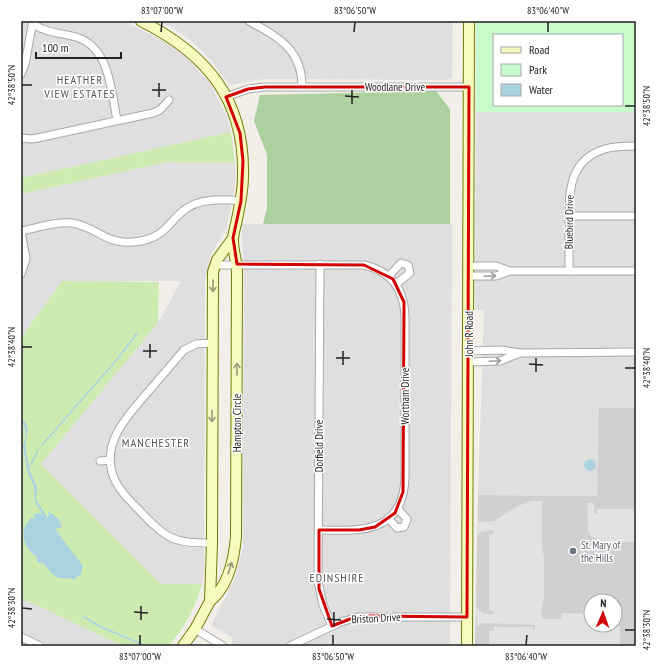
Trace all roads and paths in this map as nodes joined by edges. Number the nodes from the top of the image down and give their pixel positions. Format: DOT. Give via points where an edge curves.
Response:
graph roads {
  1 [pos="141,21"];
  2 [pos="249,21"];
  3 [pos="469,21"];
  4 [pos="34,22"];
  5 [pos="21,74"];
  6 [pos="302,87"];
  7 [pos="469,87"];
  8 [pos="226,97"];
  9 [pos="169,100"];
  10 [pos="117,120"];
  11 [pos="21,138"];
  12 [pos="636,146"];
  13 [pos="240,201"];
  14 [pos="569,216"];
  15 [pos="636,216"];
  16 [pos="21,231"];
  17 [pos="233,238"];
  18 [pos="237,264"];
  19 [pos="320,264"];
  20 [pos="216,265"];
  21 [pos="469,271"];
  22 [pos="510,271"];
  23 [pos="569,271"];
  24 [pos="636,271"];
  25 [pos="21,274"];
  26 [pos="389,276"];
  27 [pos="396,284"];
  28 [pos="212,343"];
  29 [pos="469,351"];
  30 [pos="636,352"];
  31 [pos="520,353"];
  32 [pos="469,362"];
  33 [pos="110,460"];
  34 [pos="100,461"];
  35 [pos="397,508"];
  36 [pos="388,518"];
  37 [pos="319,530"];
  38 [pos="212,543"];
  39 [pos="210,601"];
  40 [pos="467,617"];
  41 [pos="332,626"];
  42 [pos="195,629"];
  43 [pos="21,637"];
  44 [pos="40,646"];
  45 [pos="183,646"];
  46 [pos="223,646"];
  47 [pos="290,646"];
  48 [pos="467,646"];
  1 -- 8 [label="street, Hampton Circle" via="167,34 191,51 212,74"];
  2 -- 6 [label="street" via="279,37 287,45 301,72"];
  3 -- 7 [label="street, John R Road"];
  4 -- 5 [label="street"];
  4 -- 10 [label="street" via="46,31 84,40 99,53 105,64"];
  6 -- 7 [label="street, Woodlane Drive"];
  6 -- 8 [label="street, Woodlane Drive" via="256,87"];
  7 -- 21 [label="street, John R Road"];
  8 -- 13 [label="street, Hampton Circle" via="235,116 242,143 243,179"];
  9 -- 10 [label="street" via="160,110 153,113"];
  10 -- 11 [label="street" via="33,139"];
  12 -- 14 [label="street, Bluebird Drive" via="606,148 584,162 575,173 570,187"];
  13 -- 16 [label="street" via="216,200 192,205 164,232 141,241 113,241 84,226 71,223"];
  13 -- 17 [label="street, Hampton Circle"];
  14 -- 15 [label="street"];
  14 -- 23 [label="street, Bluebird Drive"];
  16 -- 25 [label="street" via="26,258"];
  17 -- 18 [label="street, Hampton Circle"];
  17 -- 20 [label="street, Hampton Circle"];
  18 -- 19 [label="street, Wortham Drive"];
  18 -- 20 [label="street, Wortham Drive"];
  39 -- 18 [label="street, Hampton Circle, one-way" via="226,578 236,543"];
  19 -- 26 [label="street, Wortham Drive" via="364,265"];
  19 -- 37 [label="street, Dorfield Drive"];
  20 -- 28 [label="street, Hampton Circle, one-way" via="213,284"];
  21 -- 22 [label="street" via="496,266"];
  21 -- 22 [label="street, one-way" via="496,276"];
  21 -- 29 [label="street, John R Road"];
  22 -- 23 [label="street"];
  23 -- 24 [label="street"];
  26 -- 27 [label="street, Wortham Drive"];
  26 -- 27 [label="street" via="398,264 408,265 409,275"];
  27 -- 35 [label="street, Wortham Drive" via="404,302 405,316 404,483"];
  28 -- 33 [label="street" via="196,344 184,350 119,428 112,444"];
  28 -- 38 [label="street, Hampton Circle, one-way"];
  29 -- 31 [label="street" via="501,350"];
  29 -- 32 [label="street, John R Road"];
  30 -- 31 [label="street"];
  32 -- 31 [label="street, one-way" via="500,361"];
  32 -- 40 [label="street, John R Road"];
  33 -- 34 [label="street"];
  33 -- 38 [label="street" via="114,478 120,489 162,532 179,542"];
  35 -- 36 [label="street, Wortham Drive"];
  35 -- 36 [label="street" via="407,519 404,527 397,528"];
  36 -- 37 [label="street, Wortham Drive" via="364,530"];
  37 -- 41 [label="street, Dorfield Drive" via="319,589"];
  38 -- 39 [label="street, Hampton Circle"];
  39 -- 42 [label="street, Hampton Circle"];
  40 -- 41 [label="street, Briston Drive" via="364,616"];
  40 -- 48 [label="street, John R Road"];
  41 -- 47 [label="street, Briston Drive"];
  42 -- 45 [label="street, Hampton Circle"];
  42 -- 46 [label="street"];
  43 -- 44 [label="street"];
}
